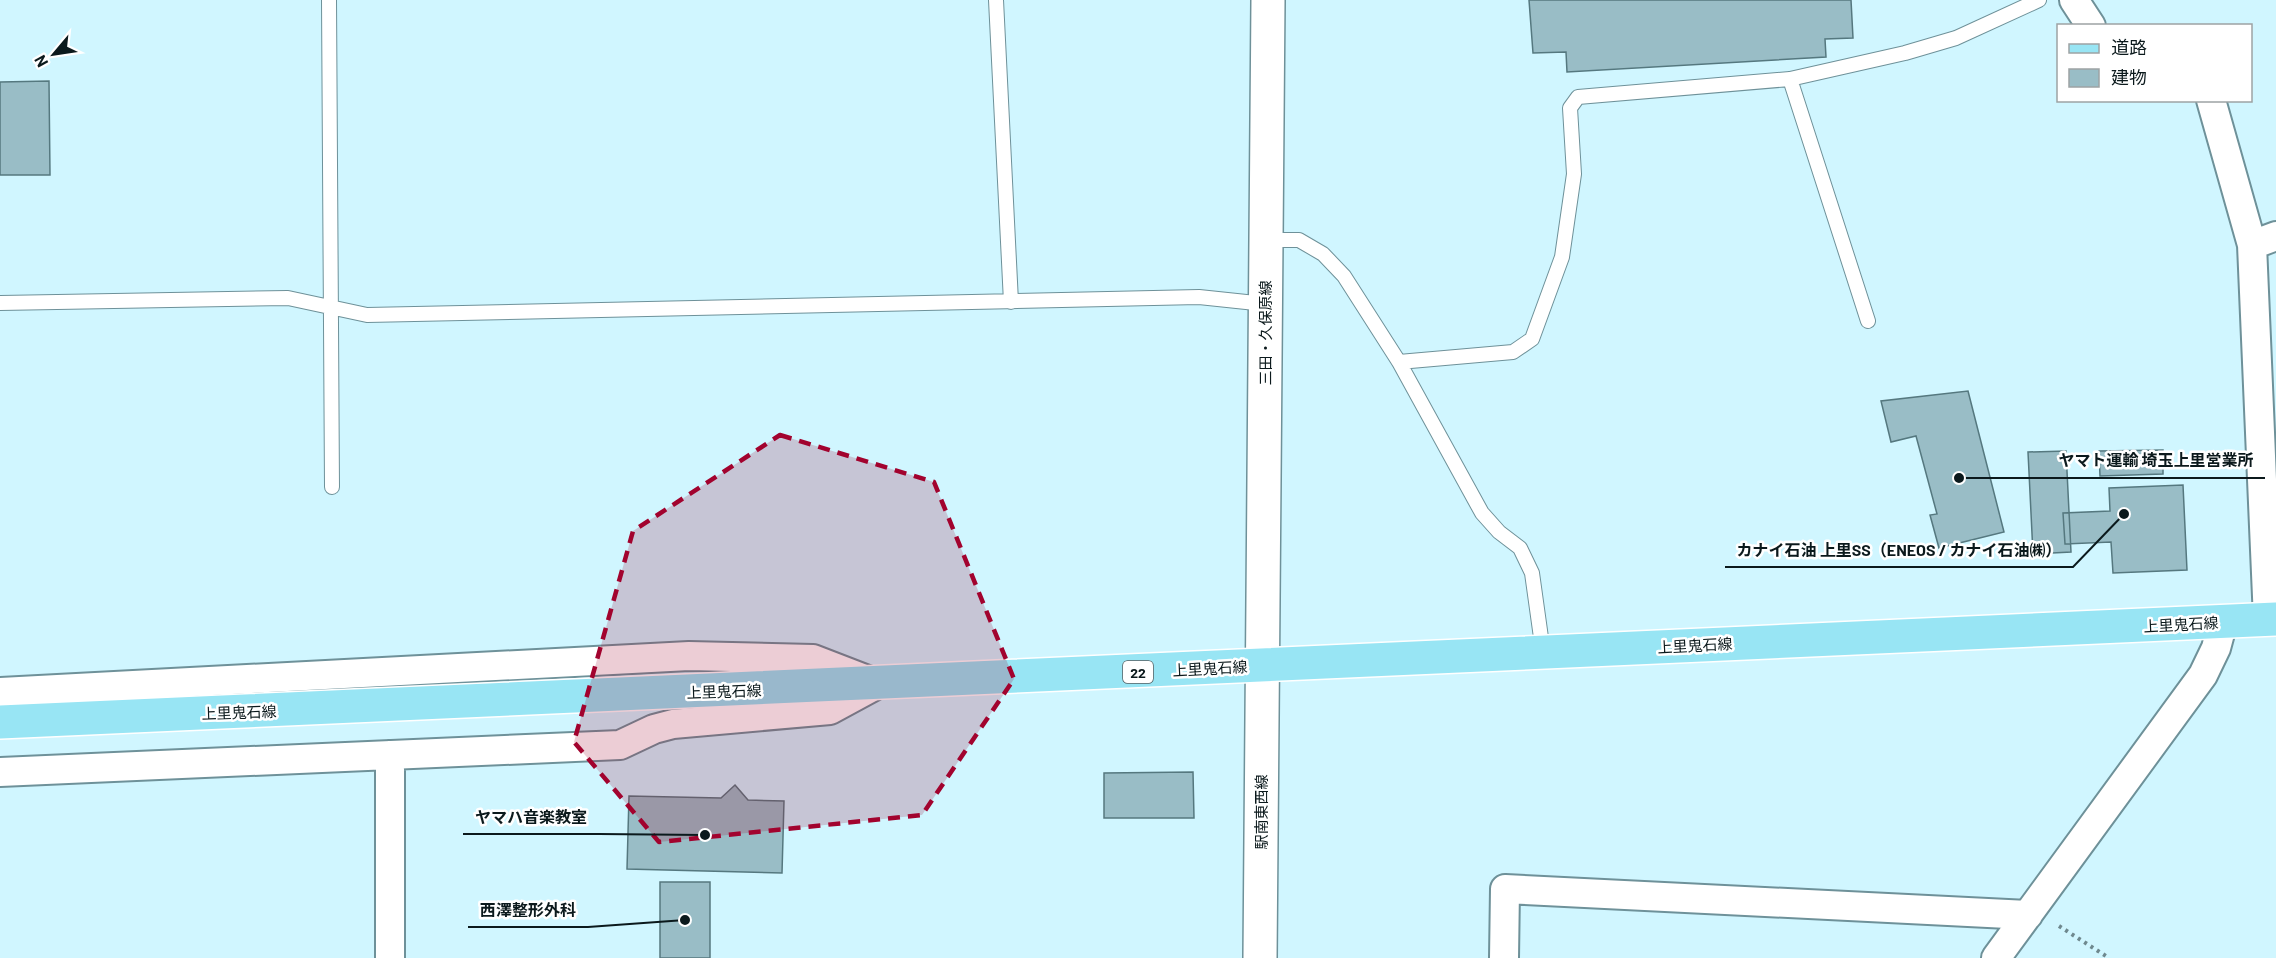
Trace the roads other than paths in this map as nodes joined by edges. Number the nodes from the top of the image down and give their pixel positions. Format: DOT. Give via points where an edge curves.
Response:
graph roads {
  1 [pos="330,0"];
  2 [pos="996,0"];
  3 [pos="1268,0"];
  4 [pos="2039,0"];
  5 [pos="2073,0"];
  6 [pos="2090,24"];
  7 [pos="1790,79"];
  8 [pos="2212,102"];
  9 [pos="1265,240"];
  10 [pos="2264,241"];
  11 [pos="1011,302"];
  12 [pos="0,303"];
  13 [pos="1265,304"];
  14 [pos="333,308"];
  15 [pos="1868,321"];
  16 [pos="1399,362"];
  17 [pos="332,487"];
  18 [pos="2272,620"];
  19 [pos="2223,622"];
  20 [pos="1543,652"];
  21 [pos="1261,666"];
  22 [pos="878,684"];
  23 [pos="0,692"];
  24 [pos="0,722"];
  25 [pos="390,755"];
  26 [pos="0,772"];
  27 [pos="2028,915"];
  28 [pos="390,958"];
  29 [pos="1260,958"];
  30 [pos="1504,958"];
  31 [pos="1996,958"];
  1 -- 14 [label="lane"];
  2 -- 11 [label="lane"];
  3 -- 9 [label="street, 三田・久保原線"];
  4 -- 7 [label="lane" via="1956,38"];
  5 -- 6 [label="street"];
  7 -- 15 [label="lane"];
  7 -- 16 [label="lane" via="1578,97 1570,108 1574,174 1562,257 1532,339 1513,352"];
  8 -- 10 [label="street"];
  9 -- 13 [label="street, 三田・久保原線"];
  9 -- 16 [label="lane" via="1299,240 1323,254 1344,276"];
  10 -- 18 [label="street"];
  11 -- 13 [label="lane" via="1199,297"];
  11 -- 14 [label="lane" via="367,315"];
  12 -- 14 [label="lane" via="288,298"];
  13 -- 21 [label="street, 三田・久保原線"];
  14 -- 17 [label="lane"];
  16 -- 20 [label="lane" via="1482,513 1520,548 1532,573"];
  18 -- 19 [label="main road, 上里鬼石線 / 22"];
  19 -- 20 [label="main road, 上里鬼石線 / 22"];
  19 -- 27 [label="street" via="2204,675"];
  20 -- 21 [label="main road, 上里鬼石線 / 22"];
  21 -- 22 [label="main road, 上里鬼石線 / 22"];
  21 -- 29 [label="street, 駅南東西線"];
  22 -- 23 [label="street" via="813,659 689,656"];
  22 -- 24 [label="main road, 上里鬼石線 / 22"];
  22 -- 25 [label="street" via="830,710 673,724 620,745"];
  25 -- 26 [label="street"];
  25 -- 28 [label="street"];
  27 -- 30 [label="street" via="1505,890"];
  27 -- 31 [label="street"];
}
